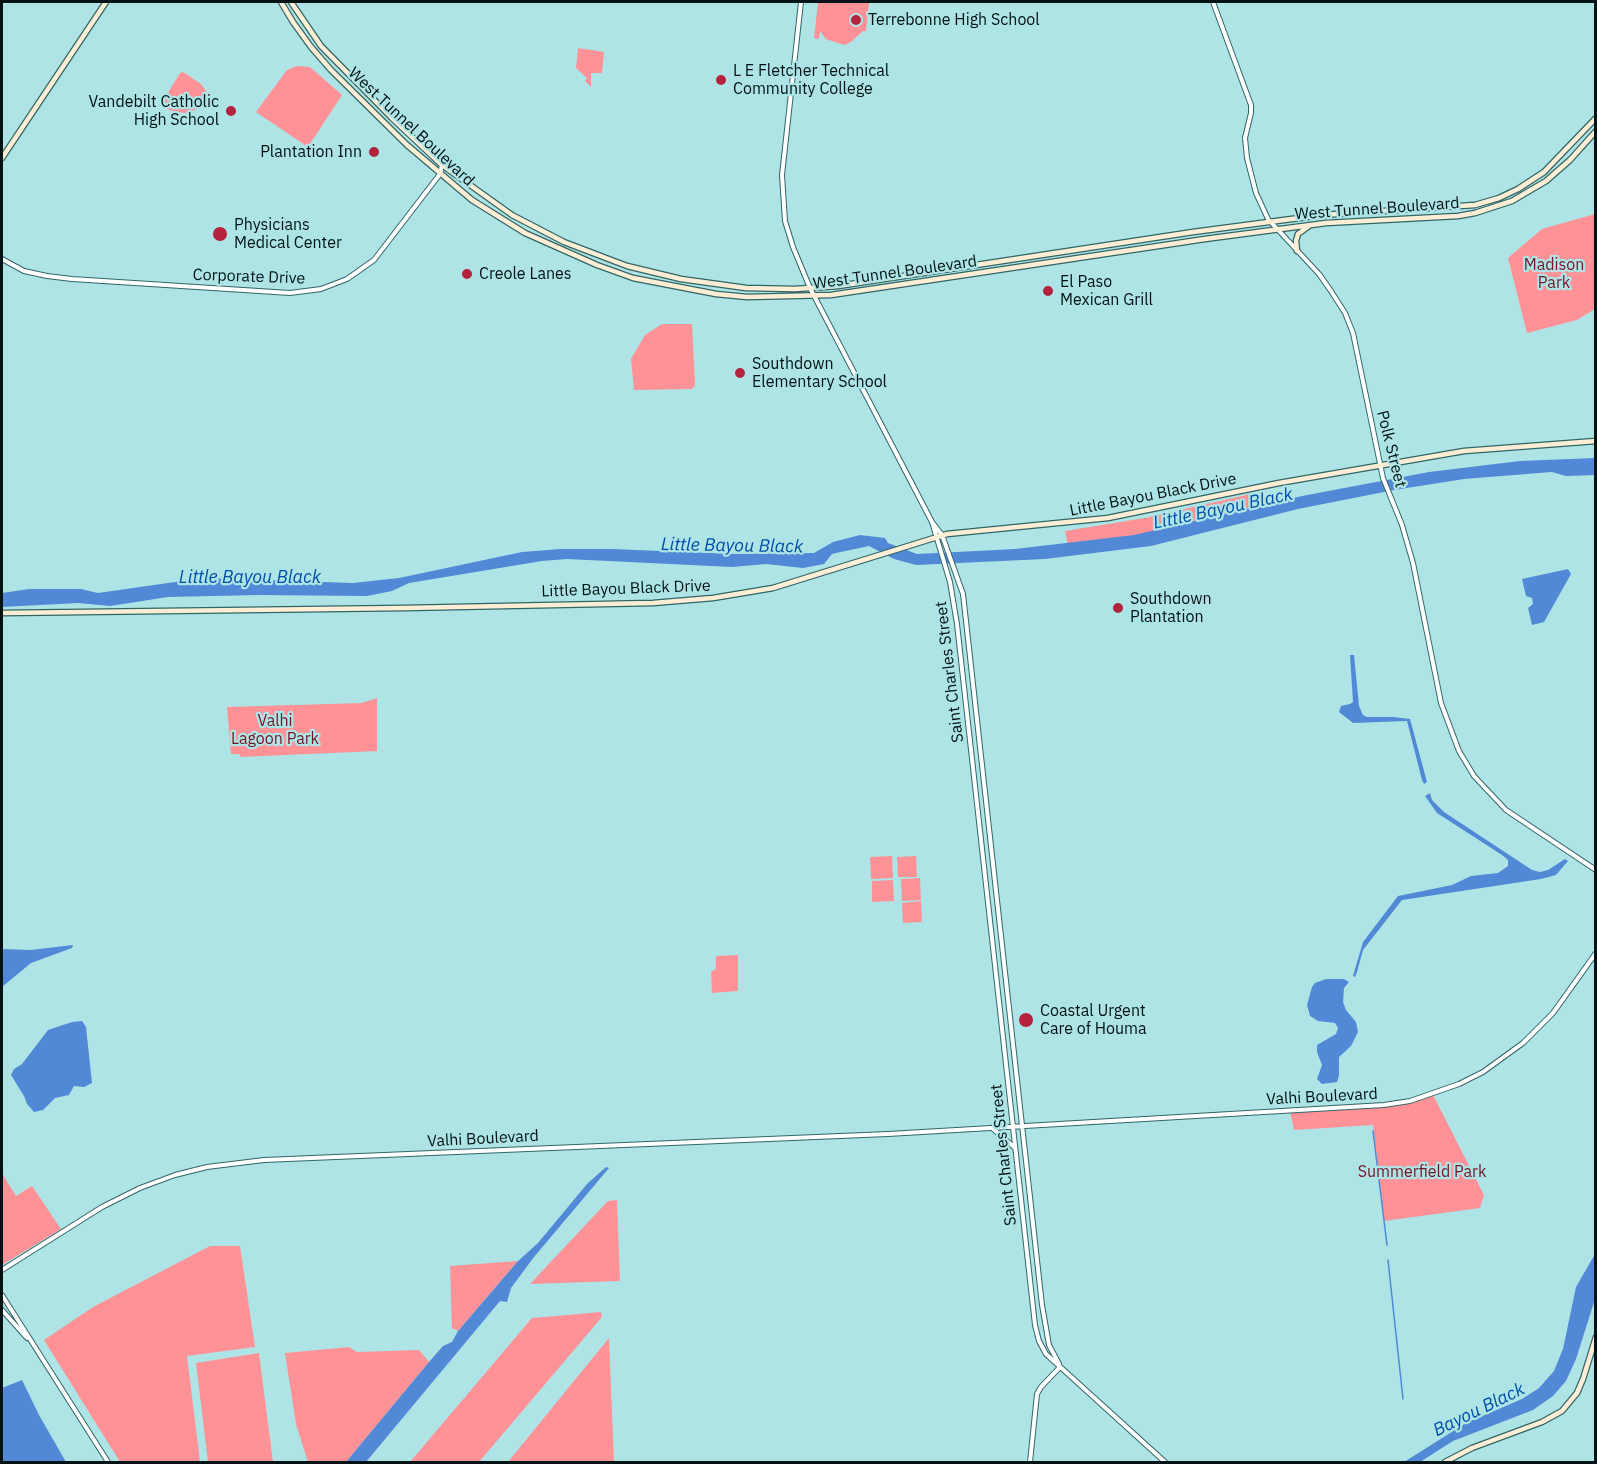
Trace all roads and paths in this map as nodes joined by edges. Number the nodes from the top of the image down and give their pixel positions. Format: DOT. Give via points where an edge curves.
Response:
graph roads {
  1 [pos="106,2"];
  2 [pos="281,2"];
  3 [pos="291,2"];
  4 [pos="801,2"];
  5 [pos="1213,2"];
  6 [pos="379,117"];
  7 [pos="1596,118"];
  8 [pos="395,122"];
  9 [pos="1596,131"];
  10 [pos="2,158"];
  11 [pos="442,165"];
  12 [pos="440,174"];
  13 [pos="1271,222"];
  14 [pos="1310,225"];
  15 [pos="1277,229"];
  16 [pos="1297,251"];
  17 [pos="2,260"];
  18 [pos="810,288"];
  19 [pos="814,296"];
  20 [pos="1596,441"];
  21 [pos="1380,466"];
  22 [pos="932,522"];
  23 [pos="942,535"];
  24 [pos="936,536"];
  25 [pos="2,613"];
  26 [pos="1596,870"];
  27 [pos="1596,953"];
  28 [pos="1023,1126"];
  29 [pos="1013,1127"];
  30 [pos="992,1128"];
  31 [pos="1015,1149"];
  32 [pos="2,1270"];
  33 [pos="2,1295"];
  34 [pos="2,1310"];
  35 [pos="1596,1337"];
  36 [pos="32,1343"];
  37 [pos="1060,1367"];
  38 [pos="108,1462"];
  39 [pos="1030,1462"];
  40 [pos="1165,1462"];
  41 [pos="1445,1462"];
  1 -- 10 [label="main road"];
  2 -- 6 [label="main road, West Tunnel Boulevard" via="311,47"];
  3 -- 8 [label="main road, West Tunnel Boulevard" via="321,46"];
  4 -- 18 [label="street, Saint Charles Street" via="782,200 789,235"];
  5 -- 13 [label="street, Polk Street" via="1248,94 1251,113 1245,138 1247,158 1256,193"];
  6 -- 8 [label="main road"];
  6 -- 12 [label="main road, West Tunnel Boulevard"];
  7 -- 13 [label="main road, West Tunnel Boulevard" via="1544,172 1490,201 1458,208"];
  8 -- 11 [label="main road, West Tunnel Boulevard"];
  9 -- 14 [label="main road, West Tunnel Boulevard" via="1546,181 1492,209 1458,216"];
  11 -- 12 [label="street, Corporate Drive"];
  11 -- 18 [label="main road, West Tunnel Boulevard" via="512,215 564,242 627,266 714,285"];
  12 -- 17 [label="street, Corporate Drive" via="372,261 347,279 321,290 290,293 72,279 24,271"];
  12 -- 19 [label="main road, West Tunnel Boulevard" via="518,229 568,254 633,278 746,297"];
  13 -- 15 [label="street, Polk Street"];
  13 -- 18 [label="main road, West Tunnel Boulevard"];
  14 -- 15 [label="main road, West Tunnel Boulevard"];
  14 -- 16 [label="main road" via="1298,234"];
  15 -- 16 [label="street, Polk Street"];
  15 -- 19 [label="main road, West Tunnel Boulevard" via="863,292"];
  16 -- 21 [label="street, Polk Street" via="1332,291 1353,333"];
  18 -- 19 [label="street, Saint Charles Street"];
  19 -- 22 [label="street, Saint Charles Street"];
  20 -- 21 [label="main road, Little Bayou Black Drive" via="1486,449"];
  21 -- 23 [label="main road, Little Bayou Black Drive" via="1108,518"];
  21 -- 26 [label="street, Polk Street" via="1413,563 1442,703 1464,763 1506,810"];
  22 -- 23 [label="street, Saint Charles Street"];
  22 -- 24 [label="street, Saint Charles Street"];
  23 -- 24 [label="main road, Little Bayou Black Drive"];
  23 -- 28 [label="street, Saint Charles Street" via="963,594"];
  24 -- 25 [label="main road, Little Bayou Black Drive" via="773,588 685,601"];
  24 -- 29 [label="street, Saint Charles Street" via="955,610"];
  27 -- 28 [label="street, Valhi Boulevard" via="1554,1012 1524,1044 1483,1072 1432,1095 1384,1105"];
  28 -- 29 [label="street, Valhi Boulevard"];
  28 -- 37 [label="street, Saint Charles Street" via="1046,1335"];
  29 -- 30 [label="street, Valhi Boulevard"];
  29 -- 31 [label="street, Saint Charles Street"];
  30 -- 31 [label="street"];
  30 -- 32 [label="street, Valhi Boulevard" via="264,1160 207,1167 166,1178 108,1203"];
  31 -- 37 [label="street, Saint Charles Street" via="1035,1326 1046,1354"];
  33 -- 36 [label="street"];
  34 -- 36 [label="street"];
  35 -- 41 [label="main road" via="1583,1379 1562,1411"];
  36 -- 38 [label="street"];
  37 -- 39 [label="street" via="1037,1394"];
  37 -- 40 [label="street, Saint Charles Street"];
}
